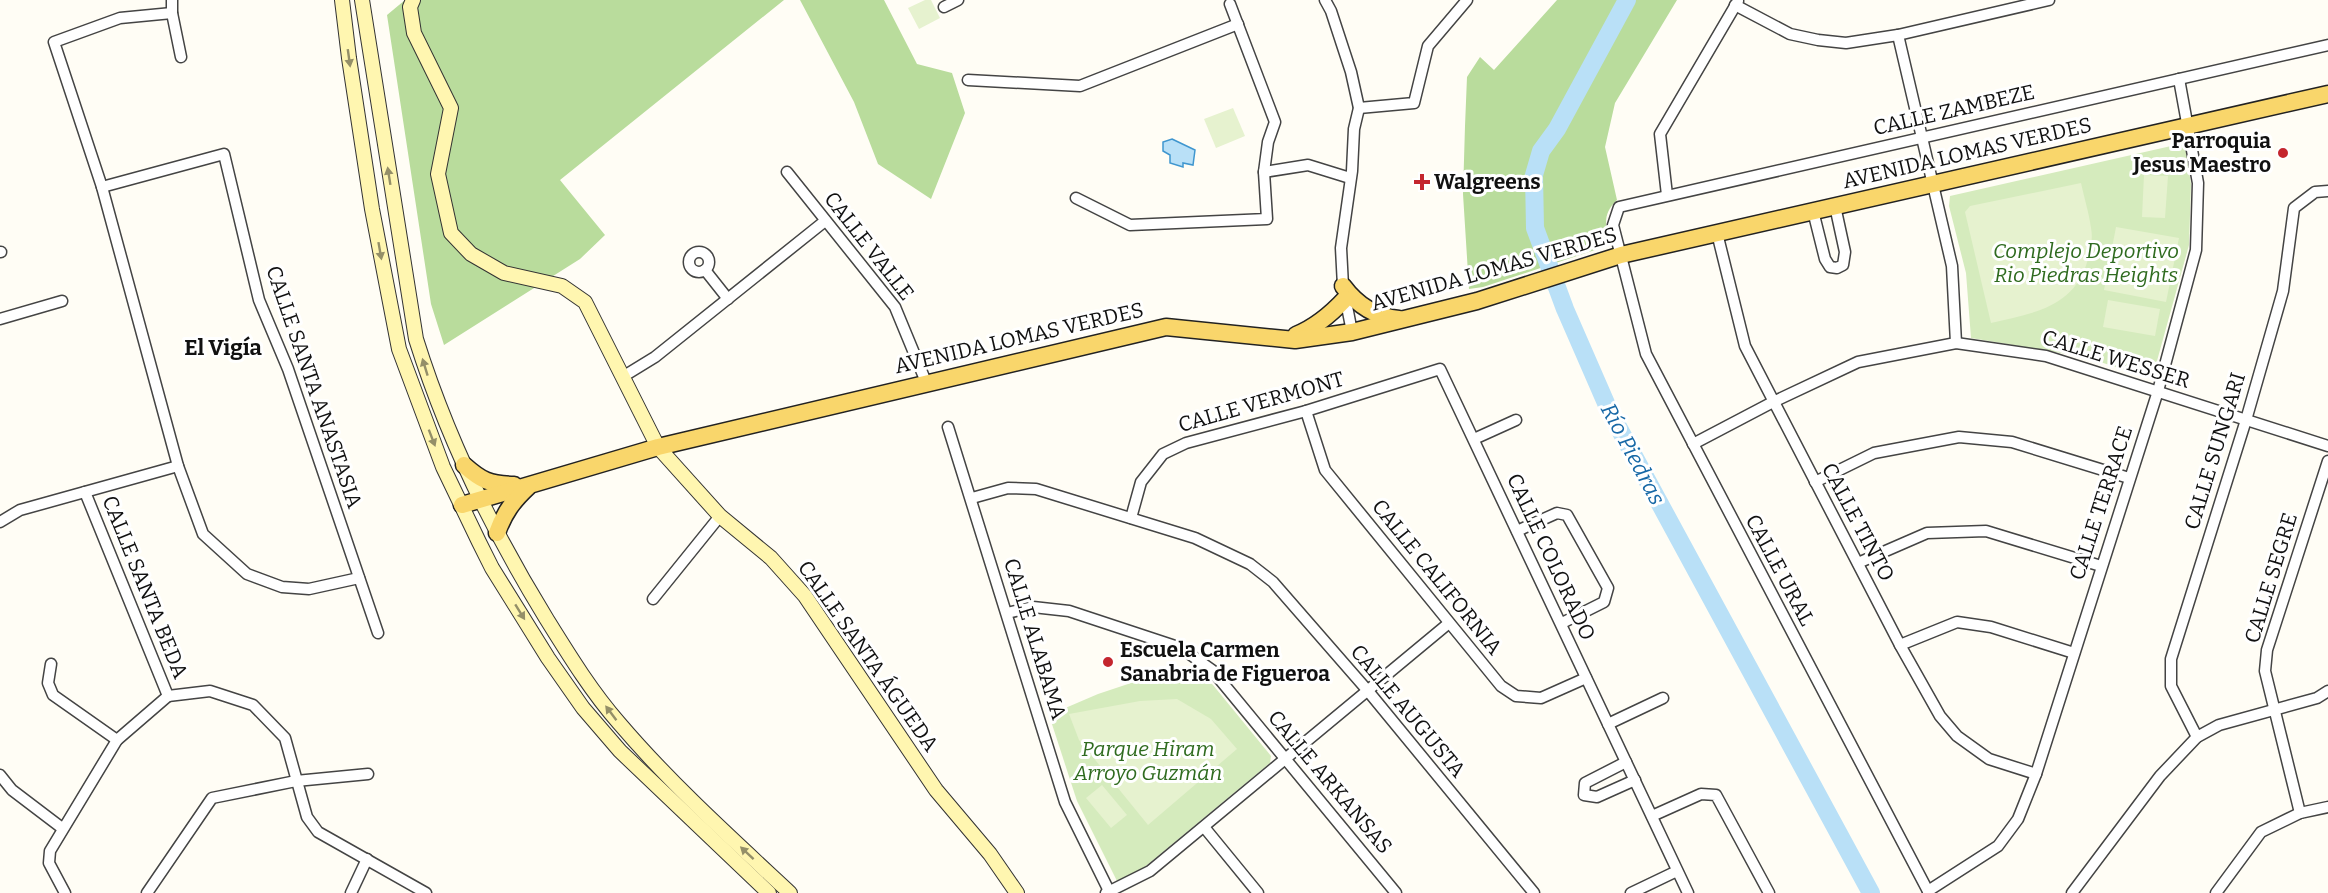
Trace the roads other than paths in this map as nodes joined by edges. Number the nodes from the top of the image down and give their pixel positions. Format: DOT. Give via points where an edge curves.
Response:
graph roads {
  1 [pos="172,0"];
  2 [pos="342,0"];
  3 [pos="362,0"];
  4 [pos="413,0"];
  5 [pos="958,0"];
  6 [pos="1324,0"];
  7 [pos="1467,0"];
  8 [pos="2049,0"];
  9 [pos="1737,3"];
  10 [pos="1230,4"];
  11 [pos="944,7"];
  12 [pos="172,13"];
  13 [pos="1238,24"];
  14 [pos="1898,35"];
  15 [pos="2328,45"];
  16 [pos="181,57"];
  17 [pos="2179,79"];
  18 [pos="968,80"];
  19 [pos="2328,94"];
  20 [pos="1359,108"];
  21 [pos="2189,126"];
  22 [pos="1923,137"];
  23 [pos="787,172"];
  24 [pos="1264,172"];
  25 [pos="1350,178"];
  26 [pos="1934,184"];
  27 [pos="102,187"];
  28 [pos="2328,191"];
  29 [pos="1667,195"];
  30 [pos="1076,198"];
  31 [pos="1835,206"];
  32 [pos="1813,211"];
  33 [pos="825,221"];
  34 [pos="1716,233"];
  35 [pos="1616,237"];
  36 [pos="1621,255"];
  37 [pos="705,270"];
  38 [pos="1344,292"];
  39 [pos="728,299"];
  40 [pos="62,301"];
  41 [pos="0,320"];
  42 [pos="1403,320"];
  43 [pos="1352,332"];
  44 [pos="1287,339"];
  45 [pos="1956,343"];
  46 [pos="1440,369"];
  47 [pos="624,376"];
  48 [pos="926,382"];
  49 [pos="2158,391"];
  50 [pos="1773,402"];
  51 [pos="1306,411"];
  52 [pos="1516,420"];
  53 [pos="2246,420"];
  54 [pos="948,427"];
  55 [pos="1474,439"];
  56 [pos="1693,444"];
  57 [pos="2328,446"];
  58 [pos="658,447"];
  59 [pos="2328,461"];
  60 [pos="464,465"];
  61 [pos="178,466"];
  62 [pos="2129,478"];
  63 [pos="1815,482"];
  64 [pos="528,484"];
  65 [pos="85,492"];
  66 [pos="972,498"];
  67 [pos="479,499"];
  68 [pos="462,505"];
  69 [pos="720,516"];
  70 [pos="1131,518"];
  71 [pos="0,522"];
  72 [pos="1517,531"];
  73 [pos="497,533"];
  74 [pos="1858,563"];
  75 [pos="2101,566"];
  76 [pos="359,578"];
  77 [pos="653,599"];
  78 [pos="1007,613"];
  79 [pos="1449,623"];
  80 [pos="1562,623"];
  81 [pos="378,633"];
  82 [pos="1900,645"];
  83 [pos="2074,653"];
  84 [pos="51,664"];
  85 [pos="1586,678"];
  86 [pos="1368,691"];
  87 [pos="2328,691"];
  88 [pos="168,696"];
  89 [pos="1663,698"];
  90 [pos="2273,711"];
  91 [pos="1608,724"];
  92 [pos="2197,737"];
  93 [pos="117,740"];
  94 [pos="1286,759"];
  95 [pos="1626,762"];
  96 [pos="368,774"];
  97 [pos="2036,774"];
  98 [pos="0,775"];
  99 [pos="1635,780"];
  100 [pos="296,781"];
  101 [pos="2328,807"];
  102 [pos="2300,813"];
  103 [pos="1652,816"];
  104 [pos="1204,827"];
  105 [pos="62,828"];
  106 [pos="367,859"];
  107 [pos="1677,872"];
  108 [pos="1107,892"];
  109 [pos="1929,892"];
  110 [pos="65,893"];
  111 [pos="147,893"];
  112 [pos="351,893"];
  113 [pos="426,893"];
  114 [pos="769,893"];
  115 [pos="790,893"];
  116 [pos="1017,893"];
  117 [pos="1258,893"];
  118 [pos="1396,893"];
  119 [pos="1534,893"];
  120 [pos="1631,893"];
  121 [pos="1688,893"];
  122 [pos="1769,893"];
  123 [pos="2072,893"];
  124 [pos="2216,893"];
  1 -- 12 [label="street"];
  2 -- 68 [label="main road, one-way" via="370,197 399,349 443,467"];
  60 -- 3 [label="main road, one-way" via="416,339"];
  4 -- 47 [label="main road, CALLE SANTA ÁGUEDA" via="410,7 414,33 451,108 438,174 451,233 471,254 504,273 562,286 585,302"];
  5 -- 11 [label="street"];
  6 -- 20 [label="street" via="1351,72"];
  7 -- 20 [label="street" via="1428,46 1414,103"];
  8 -- 14 [label="street"];
  9 -- 14 [label="street" via="1790,34 1818,40 1846,43"];
  9 -- 29 [label="street" via="1660,134"];
  10 -- 13 [label="street"];
  12 -- 16 [label="street"];
  12 -- 27 [label="street" via="120,18 54,42"];
  13 -- 18 [label="street" via="1080,86"];
  13 -- 24 [label="street" via="1275,122"];
  14 -- 22 [label="street"];
  15 -- 17 [label="street, CALLE ZAMBEZE"];
  17 -- 21 [label="street, CALLE TERRACE"];
  17 -- 22 [label="street, CALLE ZAMBEZE"];
  19 -- 21 [label="main road, AVENIDA LOMAS VERDES"];
  20 -- 25 [label="street" via="1353,129"];
  21 -- 26 [label="main road, AVENIDA LOMAS VERDES"];
  21 -- 49 [label="street, CALLE TERRACE" via="2198,183 2196,250"];
  22 -- 26 [label="street"];
  22 -- 29 [label="street, CALLE ZAMBEZE"];
  23 -- 33 [label="street, CALLE VALLE"];
  24 -- 25 [label="street" via="1308,165"];
  24 -- 30 [label="street" via="1267,219 1130,225"];
  25 -- 38 [label="street" via="1341,248"];
  26 -- 31 [label="main road, AVENIDA LOMAS VERDES"];
  26 -- 45 [label="street" via="1952,266"];
  27 -- 61 [label="street"];
  27 -- 76 [label="street, CALLE SANTA ANASTASIA" via="224,154 259,300 288,369"];
  28 -- 53 [label="street, CALLE SUNGARI" via="2315,192 2294,208 2283,291"];
  29 -- 35 [label="street, CALLE ZAMBEZE" via="1619,207 1613,225"];
  31 -- 32 [label="main road, AVENIDA LOMAS VERDES"];
  31 -- 32 [label="street" via="1845,252 1843,265 1837,268 1830,267 1826,259"];
  32 -- 34 [label="main road, AVENIDA LOMAS VERDES"];
  33 -- 39 [label="street"];
  33 -- 48 [label="street, CALLE VALLE" via="895,307"];
  34 -- 36 [label="main road, AVENIDA LOMAS VERDES"];
  34 -- 50 [label="street, CALLE TINTO" via="1745,346"];
  35 -- 36 [label="street, CALLE URAL"];
  36 -- 42 [label="main road, AVENIDA LOMAS VERDES" via="1477,302"];
  36 -- 56 [label="street, CALLE URAL" via="1646,354"];
  37 -- 39 [label="street"];
  38 -- 42 [label="main road" via="1372,312"];
  38 -- 43 [label="street"];
  38 -- 44 [label="main road" via="1332,314"];
  39 -- 47 [label="street" via="655,357"];
  40 -- 41 [label="street"];
  42 -- 43 [label="main road, AVENIDA LOMAS VERDES"];
  43 -- 44 [label="main road, AVENIDA LOMAS VERDES"];
  44 -- 48 [label="main road, AVENIDA LOMAS VERDES" via="1166,327"];
  45 -- 49 [label="street, CALLE WESSER" via="2046,356"];
  45 -- 50 [label="street, CALLE WESSER" via="1858,362"];
  46 -- 51 [label="street, CALLE VERMONT"];
  46 -- 55 [label="street, CALLE COLORADO"];
  47 -- 58 [label="main road, CALLE SANTA ÁGUEDA"];
  48 -- 58 [label="main road, AVENIDA LOMAS VERDES"];
  49 -- 53 [label="street, CALLE WESSER"];
  49 -- 62 [label="street, CALLE TERRACE"];
  50 -- 56 [label="street, CALLE WESSER"];
  50 -- 63 [label="street, CALLE TINTO"];
  51 -- 70 [label="street, CALLE VERMONT" via="1186,443 1163,454 1142,482"];
  51 -- 79 [label="street, CALLE CALIFORNIA" via="1325,470"];
  52 -- 55 [label="street"];
  53 -- 57 [label="street, CALLE WESSER"];
  53 -- 92 [label="street, CALLE SUNGARI" via="2170,659 2171,686"];
  54 -- 66 [label="street, CALLE ALABAMA"];
  55 -- 72 [label="street, CALLE COLORADO"];
  56 -- 109 [label="street, CALLE URAL"];
  58 -- 64 [label="main road, AVENIDA LOMAS VERDES"];
  58 -- 69 [label="main road, CALLE SANTA ÁGUEDA"];
  59 -- 90 [label="street, CALLE SEGRE" via="2268,650 2265,671"];
  60 -- 64 [label="main road" via="480,479 494,484"];
  60 -- 67 [label="main road"];
  61 -- 65 [label="street"];
  61 -- 76 [label="street" via="203,534 247,574 282,587 309,589"];
  62 -- 63 [label="street" via="2012,442 1959,437 1874,453"];
  62 -- 75 [label="street, CALLE TERRACE"];
  63 -- 74 [label="street, CALLE TINTO"];
  64 -- 67 [label="main road, AVENIDA LOMAS VERDES"];
  64 -- 73 [label="main road" via="503,516"];
  65 -- 71 [label="street" via="20,510"];
  65 -- 88 [label="street, CALLE SANTA BEDA"];
  66 -- 70 [label="street, CALLE AUGUSTA" via="1008,488 1036,489"];
  66 -- 78 [label="street, CALLE ALABAMA"];
  67 -- 68 [label="main road, AVENIDA LOMAS VERDES"];
  67 -- 73 [label="main road"];
  68 -- 114 [label="main road, one-way" via="492,568 583,708 620,751"];
  69 -- 77 [label="street"];
  69 -- 116 [label="main road, CALLE SANTA ÁGUEDA" via="771,558 805,596 936,790"];
  70 -- 86 [label="street, CALLE AUGUSTA" via="1196,538 1250,564 1273,582"];
  72 -- 80 [label="street, CALLE COLORADO"];
  72 -- 80 [label="street" via="1557,513 1567,514 1608,588 1604,602"];
  115 -- 73 [label="main road, one-way" via="695,804 617,721 576,667"];
  74 -- 75 [label="street" via="1927,533 1986,531"];
  74 -- 82 [label="street, CALLE TINTO"];
  75 -- 83 [label="street, CALLE TERRACE"];
  76 -- 81 [label="street, CALLE SANTA ANASTASIA"];
  78 -- 94 [label="street, CALLE ARKANSAS" via="1033,607 1069,610 1181,648 1212,670"];
  78 -- 108 [label="street, CALLE ALABAMA" via="1065,802"];
  79 -- 85 [label="street, CALLE CALIFORNIA" via="1501,686 1516,696 1541,698"];
  79 -- 86 [label="street"];
  80 -- 85 [label="street, CALLE COLORADO"];
  82 -- 83 [label="street" via="1957,622 1991,627"];
  82 -- 97 [label="street, CALLE TINTO" via="1940,716 1957,736 1989,759"];
  83 -- 97 [label="street, CALLE TERRACE"];
  84 -- 93 [label="street" via="48,683 53,694"];
  85 -- 91 [label="street, CALLE COLORADO"];
  86 -- 94 [label="street"];
  86 -- 119 [label="street, CALLE AUGUSTA"];
  87 -- 90 [label="street"];
  88 -- 93 [label="street"];
  88 -- 100 [label="street" via="210,691 253,705 285,738"];
  89 -- 91 [label="street"];
  90 -- 92 [label="street" via="2218,725"];
  90 -- 102 [label="street, CALLE SEGRE"];
  91 -- 95 [label="street, CALLE COLORADO"];
  92 -- 123 [label="street" via="2160,776"];
  93 -- 105 [label="street"];
  94 -- 104 [label="street"];
  94 -- 118 [label="street, CALLE ARKANSAS"];
  95 -- 99 [label="street, CALLE COLORADO"];
  95 -- 99 [label="street" via="1585,783 1584,795 1597,797"];
  96 -- 100 [label="street"];
  97 -- 109 [label="street, CALLE TERRACE" via="2018,819 1998,846"];
  98 -- 105 [label="street" via="12,790"];
  99 -- 103 [label="street, CALLE COLORADO"];
  100 -- 106 [label="street" via="307,817 318,832"];
  100 -- 111 [label="street" via="212,798"];
  101 -- 102 [label="street"];
  102 -- 124 [label="street" via="2261,832"];
  103 -- 107 [label="street, CALLE COLORADO"];
  103 -- 122 [label="street" via="1701,794 1716,795"];
  104 -- 108 [label="street" via="1150,871"];
  104 -- 117 [label="street"];
  105 -- 110 [label="street" via="50,851 49,863"];
  106 -- 112 [label="street"];
  106 -- 113 [label="street"];
  107 -- 120 [label="street"];
  107 -- 121 [label="street, CALLE COLORADO"];
}
